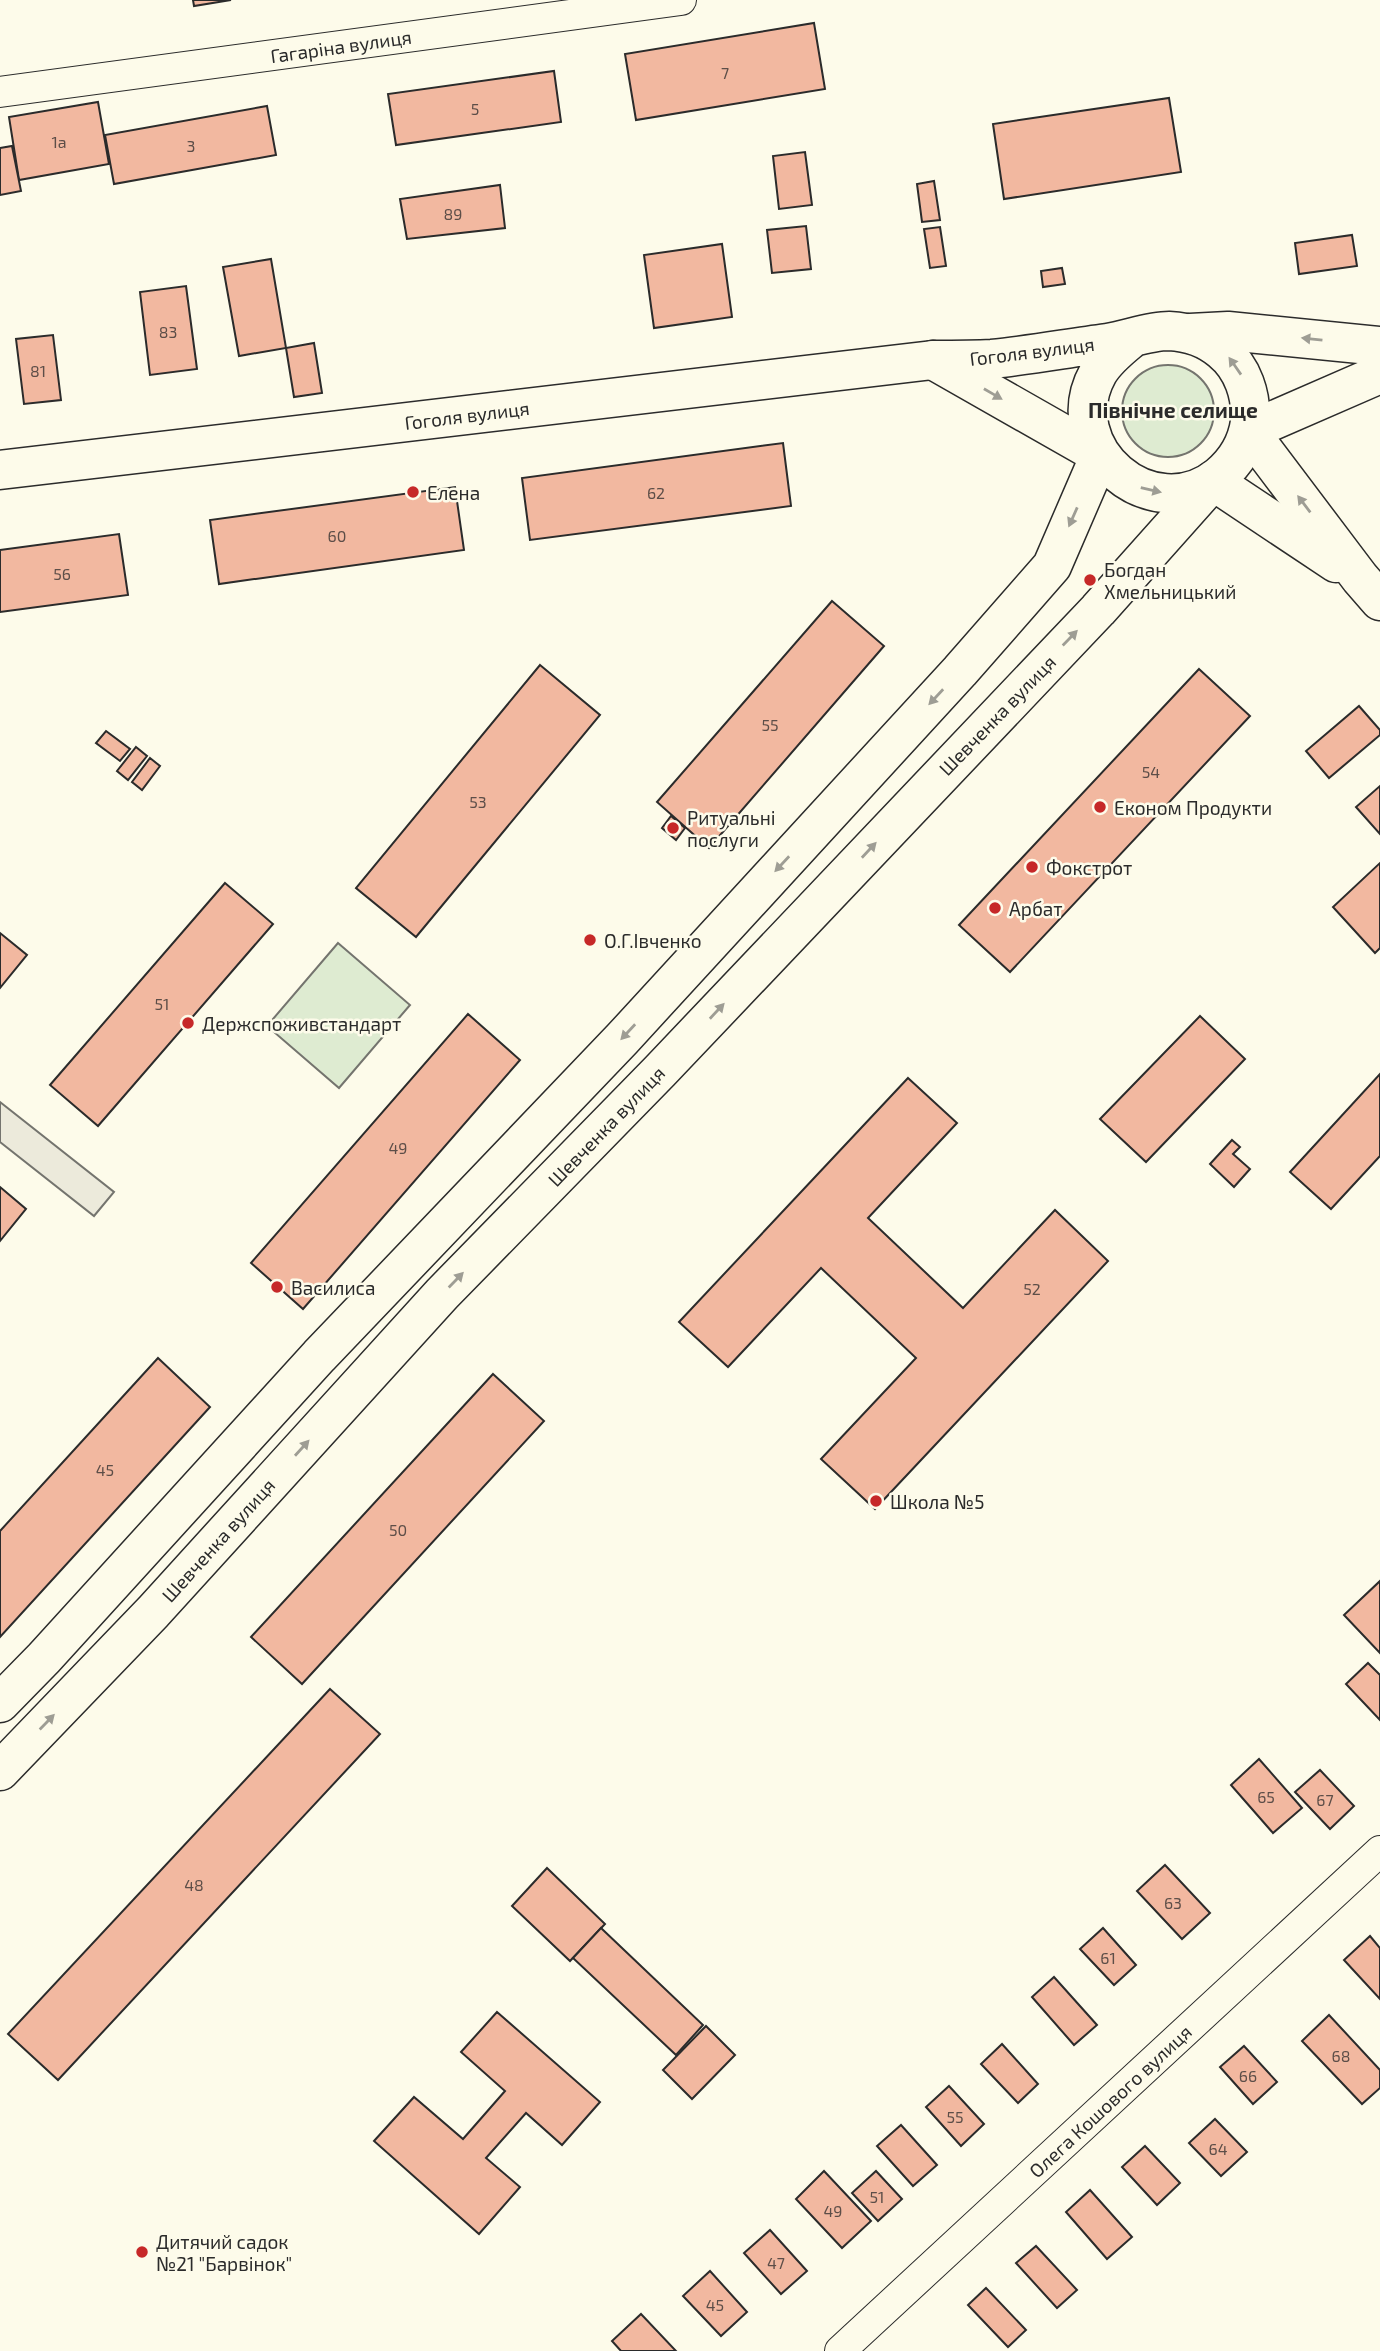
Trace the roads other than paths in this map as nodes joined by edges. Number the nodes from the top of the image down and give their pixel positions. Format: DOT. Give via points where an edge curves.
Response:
graph roads {
  1 [pos="681,0"];
  2 [pos="0,92"];
  3 [pos="1188,333"];
  4 [pos="1131,339"];
  5 [pos="1380,346"];
  6 [pos="933,360"];
  7 [pos="1380,374"];
  8 [pos="1249,431"];
  9 [pos="1100,455"];
  10 [pos="0,470"];
  11 [pos="1213,481"];
  12 [pos="1370,589"];
  13 [pos="307,1370"];
  14 [pos="343,1402"];
  15 [pos="0,1703"];
  16 [pos="0,1771"];
  17 [pos="1380,1851"];
  18 [pos="840,2351"];
  1 -- 2 [label="street, Гагаріна вулиця"];
  3 -- 4 [label="street, Гоголя вулиця" via="1167,331"];
  5 -- 3 [label="street, Гоголя вулиця, one-way" via="1228,331"];
  8 -- 3 [label="street, Гоголя вулиця, one-way" via="1251,410 1238,369 1208,340"];
  4 -- 6 [label="street, Гоголя вулиця" via="990,359"];
  4 -- 9 [label="street, Гоголя вулиця" via="1097,373 1090,393 1091,436"];
  6 -- 9 [label="street, Гоголя вулиця, one-way"];
  6 -- 10 [label="street, Гоголя вулиця"];
  7 -- 8 [label="street"];
  8 -- 11 [label="street, Гоголя вулиця" via="1229,468"];
  12 -- 8 [label="street, one-way"];
  9 -- 11 [label="street, Гоголя вулиця, one-way" via="1131,484 1151,491 1172,494"];
  9 -- 13 [label="street, one-way" via="1052,566 622,1039"];
  11 -- 12 [label="street"];
  14 -- 11 [label="street, Шевченка вулиця, one-way" via="1098,610"];
  13 -- 14 [label="street"];
  13 -- 15 [label="street"];
  16 -- 14 [label="street, Шевченка вулиця, one-way" via="153,1612"];
  17 -- 18 [label="street, Олега Кошового вулиця"];
}
